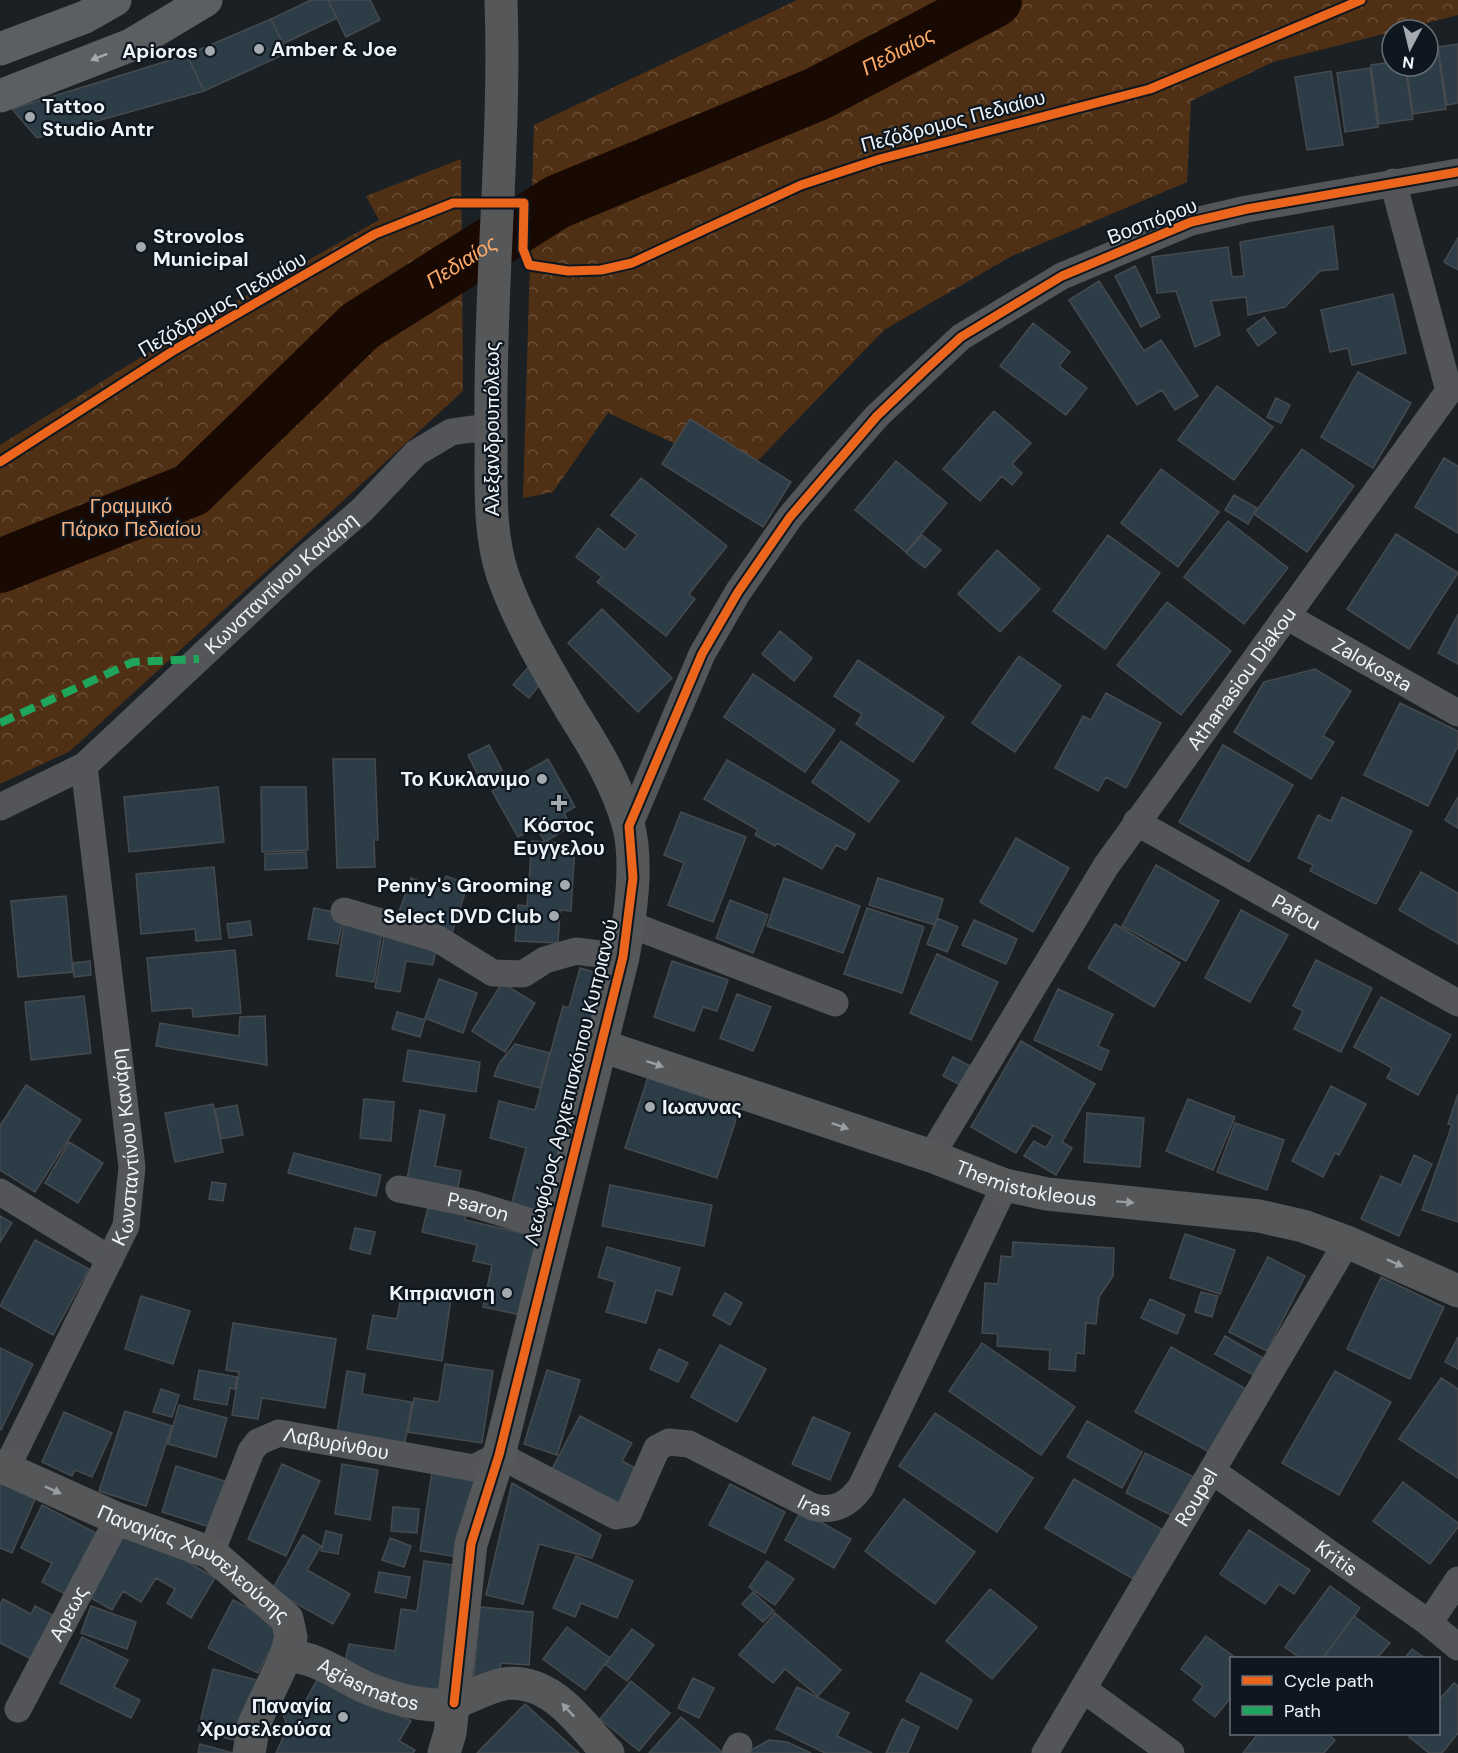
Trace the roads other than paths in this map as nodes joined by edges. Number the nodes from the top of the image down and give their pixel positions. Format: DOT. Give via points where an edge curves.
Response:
graph roads {
  1 [pos="115,0"];
  2 [pos="206,0"];
  3 [pos="501,0"];
  4 [pos="0,49"];
  5 [pos="0,96"];
  6 [pos="1458,172"];
  7 [pos="1393,182"];
  8 [pos="950,347"];
  9 [pos="1454,393"];
  10 [pos="492,431"];
  11 [pos="1286,616"];
  12 [pos="1458,713"];
  13 [pos="84,766"];
  14 [pos="0,807"];
  15 [pos="1136,822"];
  16 [pos="629,826"];
  17 [pos="344,911"];
  18 [pos="629,924"];
  19 [pos="623,957"];
  20 [pos="835,1003"];
  21 [pos="1458,1003"];
  22 [pos="599,1045"];
  23 [pos="931,1156"];
  24 [pos="1005,1185"];
  25 [pos="399,1189"];
  26 [pos="0,1192"];
  27 [pos="554,1229"];
  28 [pos="1347,1242"];
  29 [pos="110,1260"];
  30 [pos="1458,1291"];
  31 [pos="499,1455"];
  32 [pos="3,1467"];
  33 [pos="1212,1471"];
  34 [pos="118,1519"];
  35 [pos="211,1552"];
  36 [pos="1458,1580"];
  37 [pos="1429,1623"];
  38 [pos="1458,1647"];
  39 [pos="286,1656"];
  40 [pos="1083,1689"];
  41 [pos="454,1703"];
  42 [pos="18,1709"];
  43 [pos="249,1753"];
  44 [pos="444,1753"];
  45 [pos="608,1753"];
  46 [pos="1045,1753"];
  47 [pos="1171,1753"];
  1 -- 4 [label="main road" via="84,17"];
  2 -- 5 [label="main road, one-way" via="131,45"];
  3 -- 10 [label="street, Αλεξανδρουπόλεως" via="499,192 490,374"];
  6 -- 7 [label="street, Βοσπόρου"];
  7 -- 8 [label="street, Βοσπόρου" via="1191,222 1062,276"];
  7 -- 9 [label="street, Athanasiou Diakou"];
  8 -- 16 [label="street, Λεωφόρος Αρχιεπισκόπου Κυπριανού" via="877,416 832,466 790,517 738,592 702,654"];
  9 -- 11 [label="street, Athanasiou Diakou"];
  10 -- 13 [label="street, Κωνσταντίνου Κανάρη" via="451,432 416,453 362,510"];
  10 -- 16 [label="street, Αλεξανδρουπόλεως" via="490,496 503,574 542,660 606,767"];
  11 -- 12 [label="street, Zalokosta"];
  11 -- 15 [label="street, Athanasiou Diakou"];
  13 -- 14 [label="street, Κωνσταντίνου Κανάρη"];
  13 -- 29 [label="street, Κωνσταντίνου Κανάρη" via="132,1167 126,1226"];
  15 -- 21 [label="street, Pafou"];
  15 -- 23 [label="street, Athanasiou Diakou"];
  16 -- 18 [label="street, Λεωφόρος Αρχιεπισκόπου Κυπριανού" via="633,878"];
  17 -- 19 [label="street" via="438,939 493,973 523,975 545,960 576,951"];
  18 -- 19 [label="street, Λεωφόρος Αρχιεπισκόπου Κυπριανού"];
  18 -- 20 [label="street"];
  19 -- 22 [label="street, Λεωφόρος Αρχιεπισκόπου Κυπριανού"];
  22 -- 23 [label="street, Themistokleous, one-way"];
  22 -- 27 [label="street, Λεωφόρος Αρχιεπισκόπου Κυπριανού"];
  23 -- 24 [label="street, Themistokleous"];
  24 -- 28 [label="street, Themistokleous, one-way" via="1047,1194 1259,1216"];
  24 -- 31 [label="street, Iras" via="861,1487 846,1504 836,1508 813,1507 689,1444 669,1442 657,1448 628,1514 616,1516"];
  25 -- 27 [label="street, Psaron" via="473,1204"];
  26 -- 29 [label="street"];
  27 -- 31 [label="street, Λεωφόρος Αρχιεπισκόπου Κυπριανού"];
  28 -- 30 [label="street, Themistokleous, one-way"];
  28 -- 33 [label="street, Roupel"];
  29 -- 32 [label="street, Κωνσταντίνου Κανάρη"];
  31 -- 35 [label="street, Λαβυρίνθου" via="474,1468 279,1432 250,1451"];
  31 -- 41 [label="street, Λεωφόρος Αρχιεπισκόπου Κυπριανού" via="471,1544"];
  32 -- 34 [label="street, Παναγίας Χρυσελεούσης, one-way"];
  33 -- 37 [label="street, Kritis"];
  33 -- 40 [label="street, Roupel"];
  34 -- 35 [label="street, Παναγίας Χρυσελεούσης"];
  34 -- 42 [label="street, Αρεως"];
  35 -- 39 [label="street, Παναγίας Χρυσελεούσης" via="287,1619 291,1637"];
  36 -- 37 [label="street"];
  37 -- 38 [label="street, Kritis"];
  39 -- 41 [label="street, Agiasmatos" via="309,1659 368,1688 407,1701"];
  39 -- 43 [label="street, Παναγίας Χρυσελεούσης" via="254,1724"];
  40 -- 46 [label="street, Roupel"];
  40 -- 47 [label="street"];
  41 -- 44 [label="street, Λεωφόρος Αρχιεπισκόπου Κυπριανού"];
  45 -- 41 [label="street, one-way" via="558,1700 535,1687 510,1681"];
}
